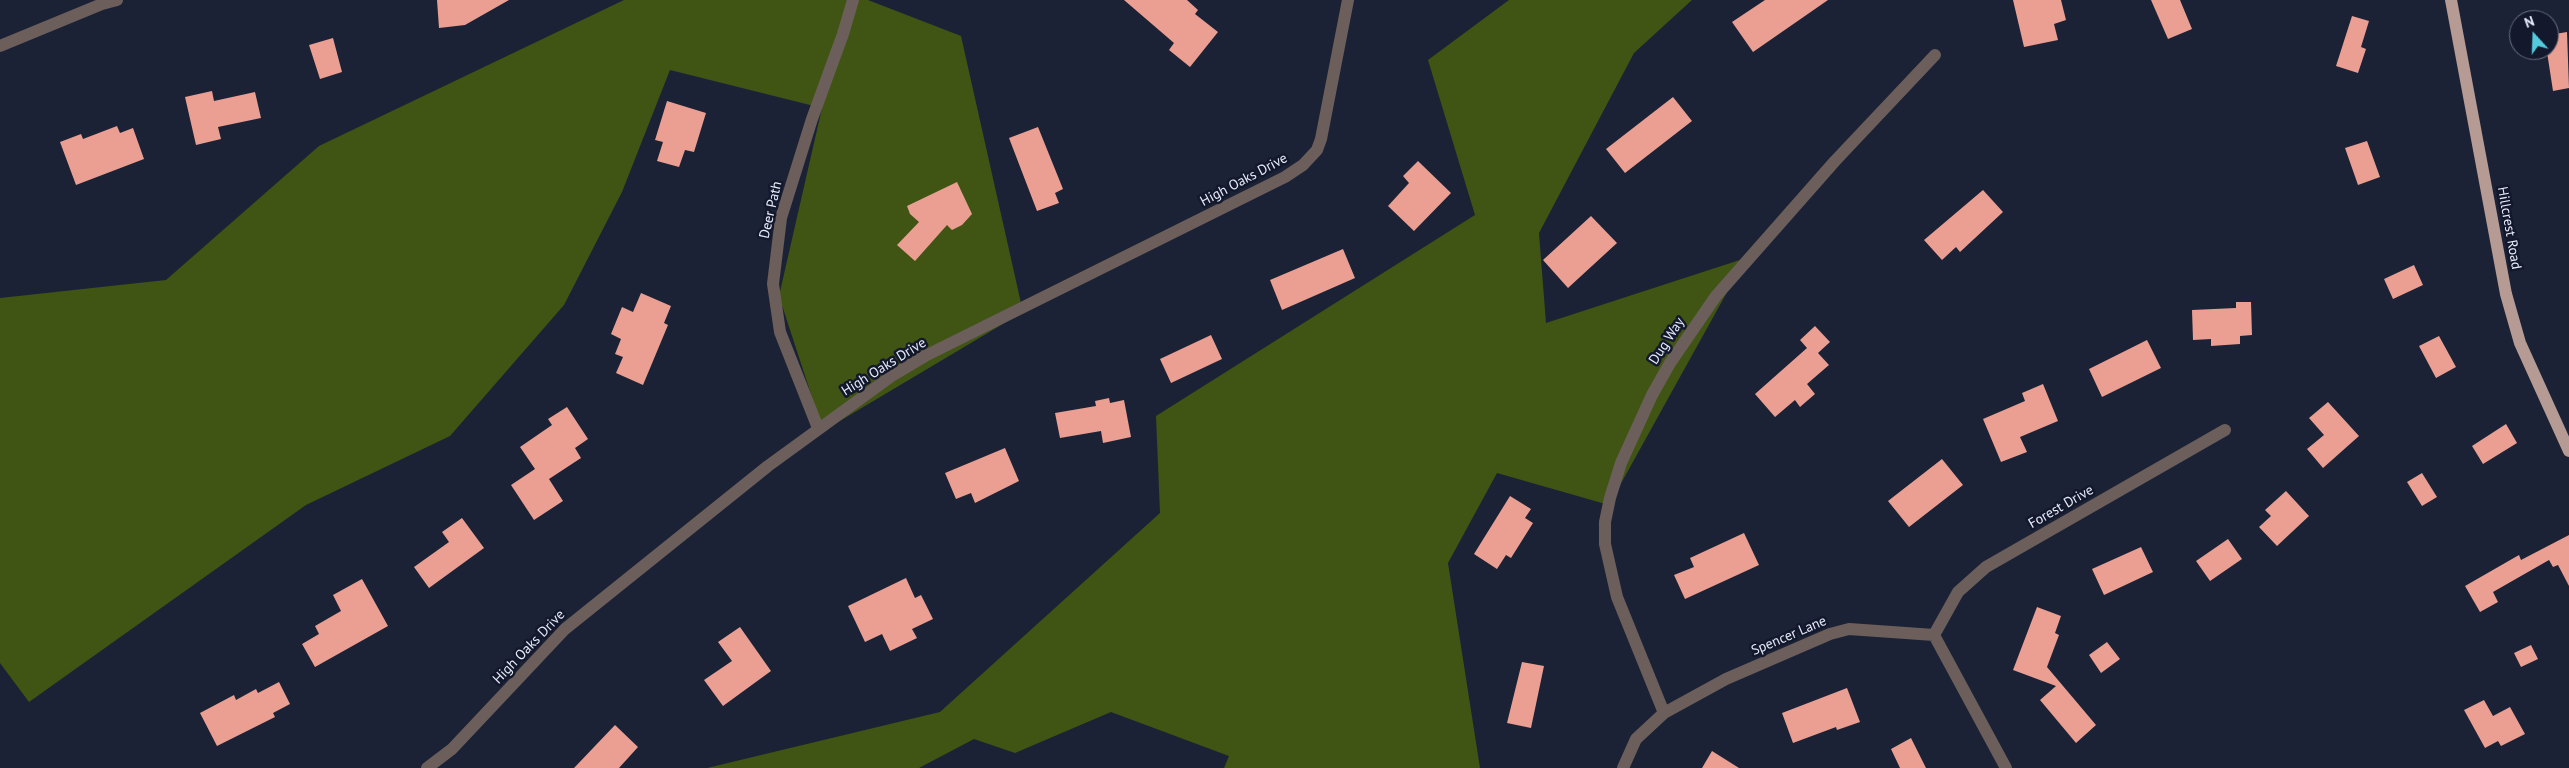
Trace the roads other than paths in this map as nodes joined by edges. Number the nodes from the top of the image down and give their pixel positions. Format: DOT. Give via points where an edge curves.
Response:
graph roads {
  1 [pos="117,0"];
  2 [pos="853,0"];
  3 [pos="1348,0"];
  4 [pos="2451,0"];
  5 [pos="0,46"];
  6 [pos="1935,55"];
  7 [pos="818,428"];
  8 [pos="2225,430"];
  9 [pos="2569,451"];
  10 [pos="1934,635"];
  11 [pos="1664,713"];
  12 [pos="427,768"];
  13 [pos="1623,768"];
  14 [pos="2006,768"];
  1 -- 5 [label="street"];
  2 -- 7 [label="street, Deer Path" via="781,218 773,284 780,332"];
  3 -- 7 [label="street, High Oaks Drive" via="1321,139 1317,150 1303,165 1285,178 925,356"];
  4 -- 9 [label="main road, Hillcrest Road" via="2506,294 2520,343"];
  6 -- 11 [label="street, Dug Way" via="1835,161 1716,296 1652,394 1621,463 1608,506 1604,544 1617,597"];
  7 -- 12 [label="street, High Oaks Drive" via="565,629 452,750"];
  8 -- 10 [label="street, Forest Drive" via="1986,567 1958,592"];
  10 -- 11 [label="street, Spencer Lane" via="1849,629 1830,634 1726,679"];
  10 -- 14 [label="street"];
  11 -- 13 [label="street, Spencer Lane" via="1636,739"];
}
